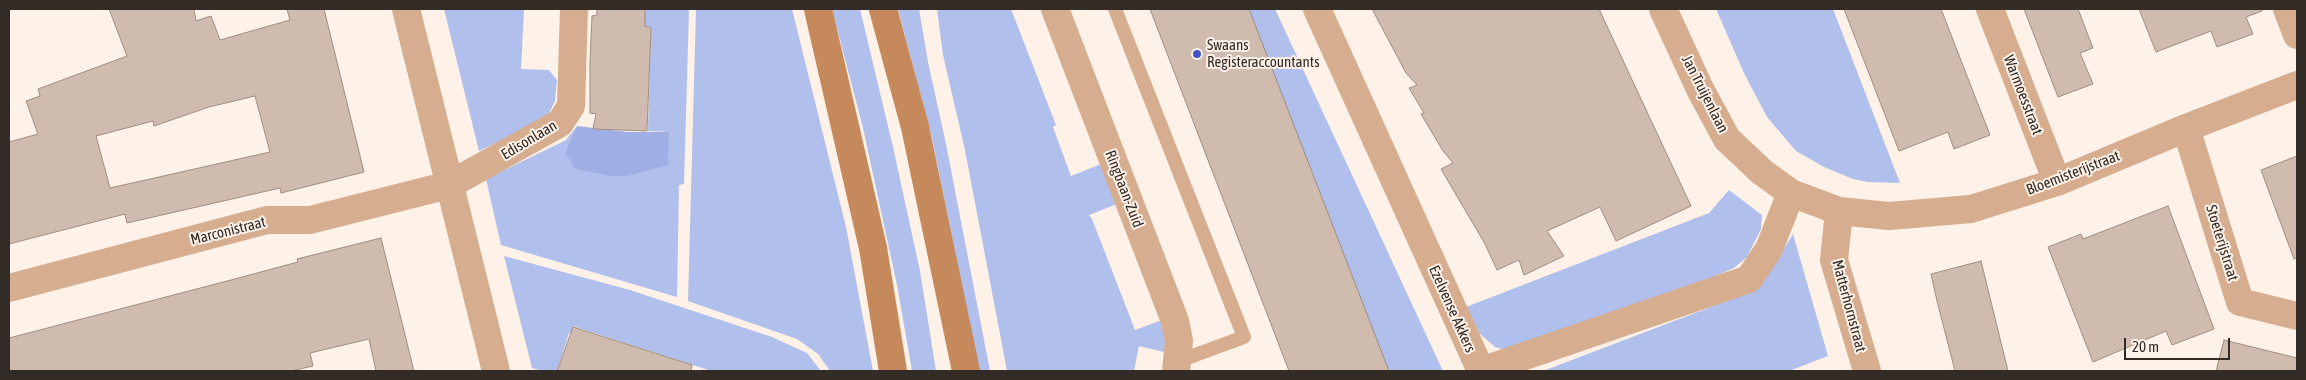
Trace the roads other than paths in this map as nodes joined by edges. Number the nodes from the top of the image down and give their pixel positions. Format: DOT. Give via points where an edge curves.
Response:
graph roads {
  1 [pos="406,9"];
  2 [pos="574,9"];
  3 [pos="818,9"];
  4 [pos="883,9"];
  5 [pos="1055,9"];
  6 [pos="1116,9"];
  7 [pos="1317,9"];
  8 [pos="1663,9"];
  9 [pos="1990,9"];
  10 [pos="2287,9"];
  11 [pos="2297,35"];
  12 [pos="2297,85"];
  13 [pos="2186,128"];
  14 [pos="2057,182"];
  15 [pos="449,186"];
  16 [pos="1791,193"];
  17 [pos="1839,211"];
  18 [pos="9,288"];
  19 [pos="2297,316"];
  20 [pos="1177,366"];
  21 [pos="496,371"];
  22 [pos="893,371"];
  23 [pos="966,371"];
  24 [pos="1867,371"];
  1 -- 15 [label="street"];
  2 -- 15 [label="street, Edisonlaan" via="571,106 560,123"];
  3 -- 22 [label="main road" via="873,248"];
  4 -- 23 [label="main road" via="914,127"];
  5 -- 20 [label="street, Ringbaan-Zuid" via="1175,321"];
  6 -- 20 [label="lane" via="1244,337"];
  7 -- 16 [label="street, Ezelvense Akkers" via="1481,371 1749,279 1769,249"];
  8 -- 16 [label="street, Jan Truijenlaan" via="1700,89 1728,139 1762,172"];
  9 -- 14 [label="street, Warmoesstraat"];
  10 -- 11 [label="street"];
  12 -- 13 [label="street, Bloemisterijstraat"];
  13 -- 14 [label="street, Bloemisterijstraat"];
  13 -- 19 [label="street, Stoeterijstraat" via="2240,302"];
  14 -- 17 [label="street, Bloemisterijstraat" via="1971,209 1889,216"];
  15 -- 18 [label="street, Marconistraat" via="310,220 267,220"];
  15 -- 21 [label="street"];
  16 -- 17 [label="street, Jan Truijenlaan"];
  17 -- 24 [label="street, Matterhornstraat" via="1834,260"];
}
